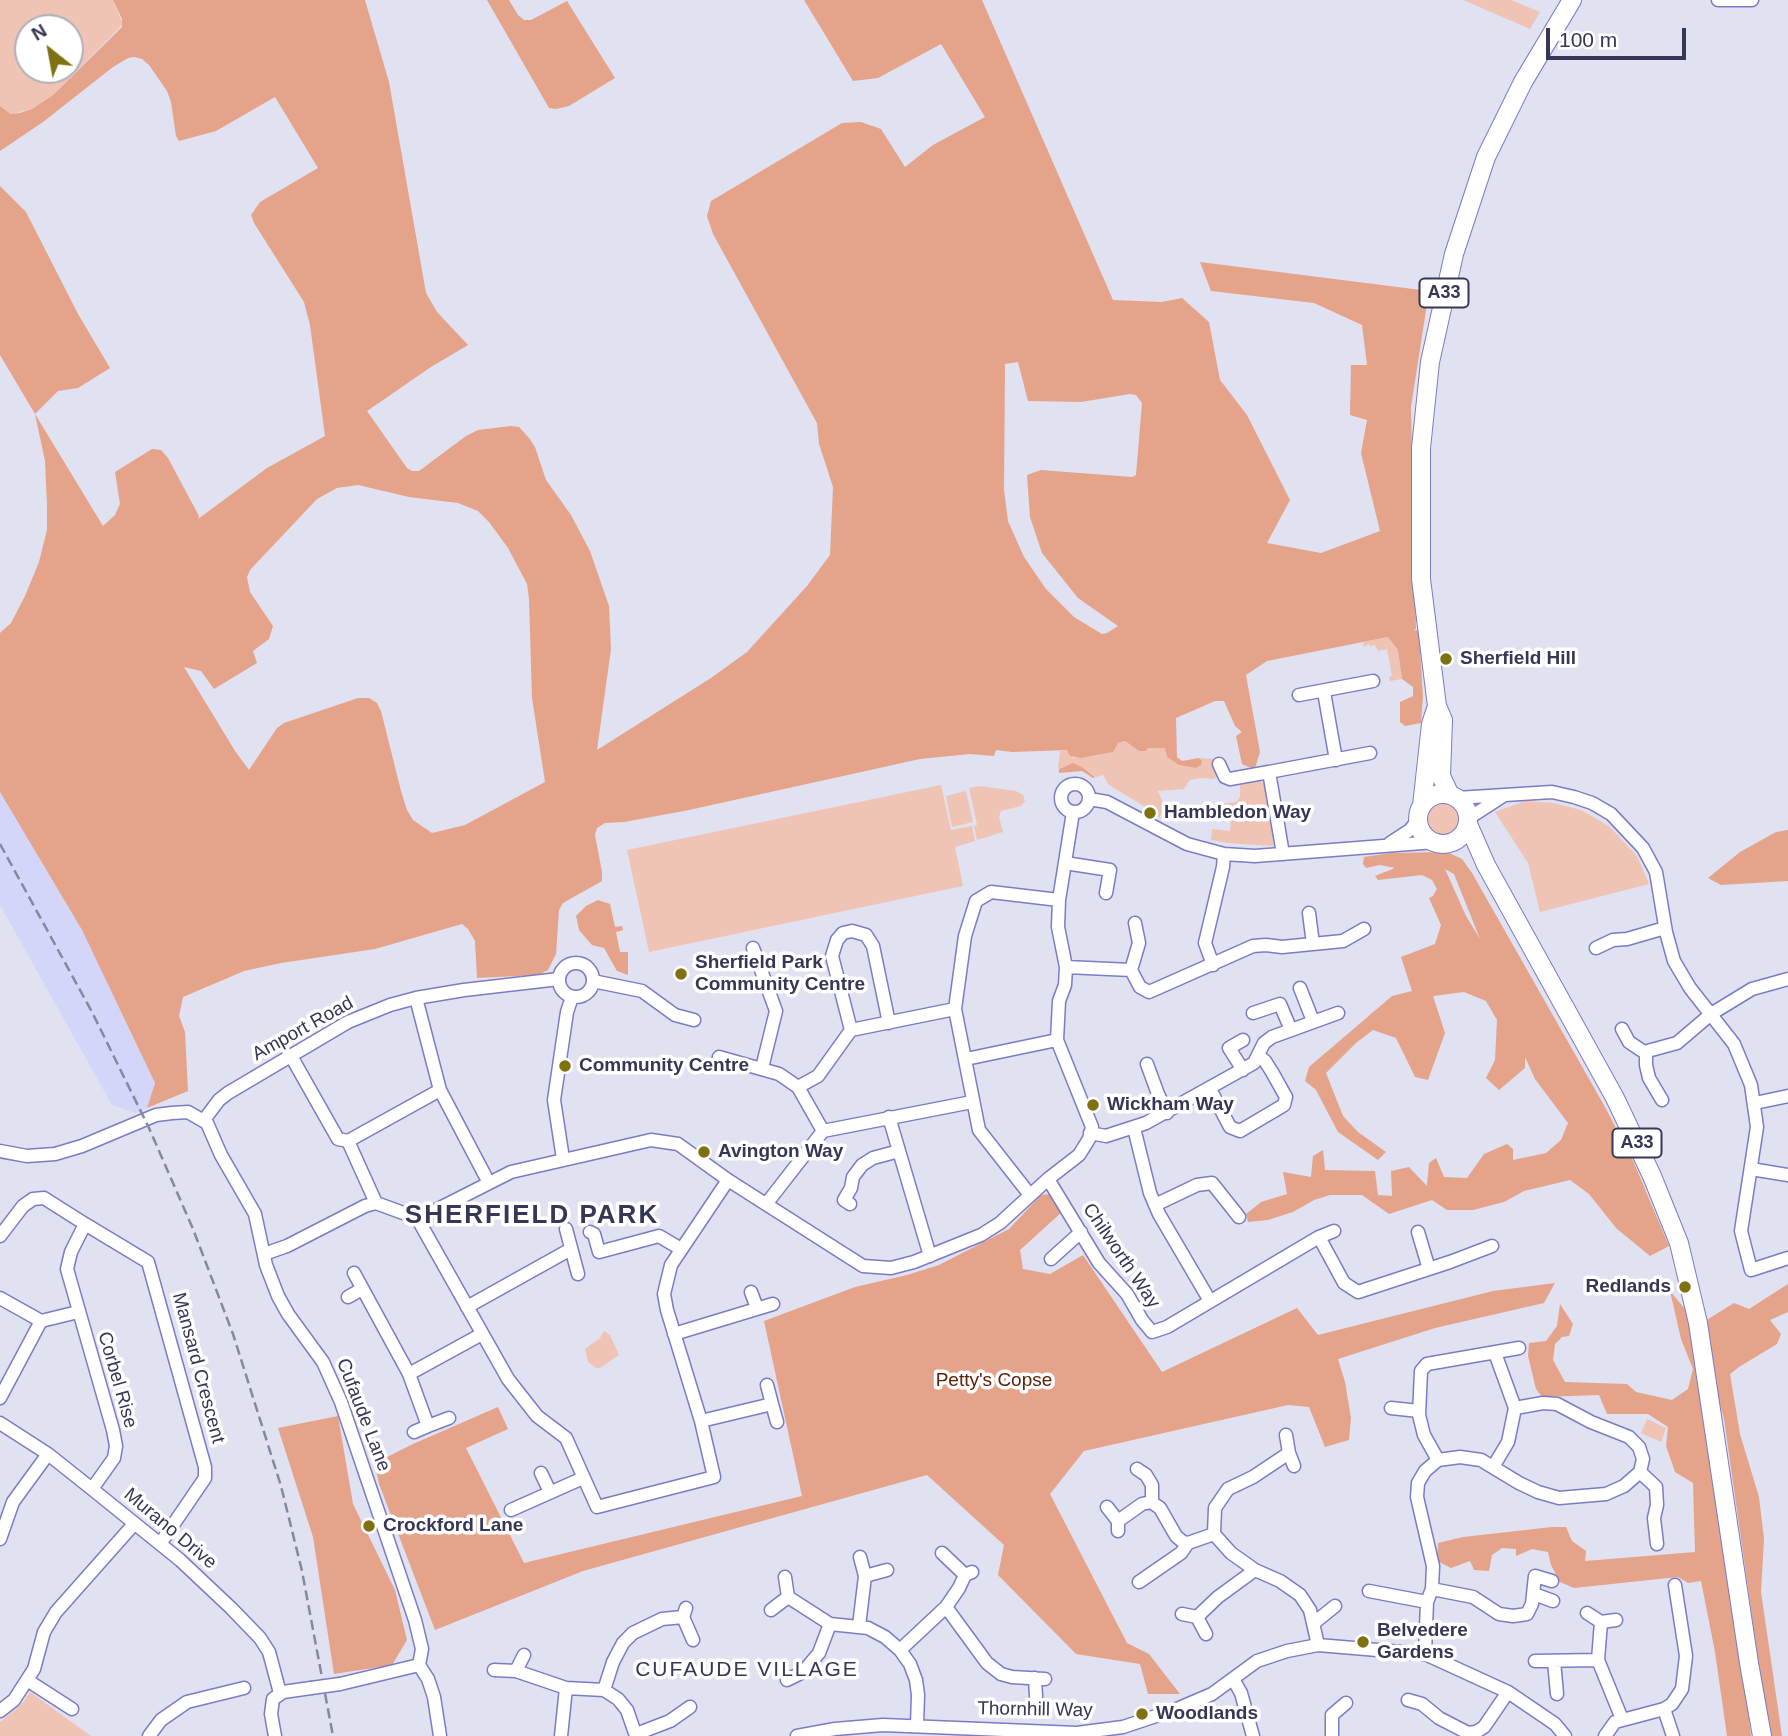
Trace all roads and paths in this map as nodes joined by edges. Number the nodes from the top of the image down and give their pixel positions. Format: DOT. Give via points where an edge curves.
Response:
graph roads {
  1 [pos="1572,0"];
  2 [pos="1718,0"];
  3 [pos="1752,0"];
  4 [pos="1373,681"];
  5 [pos="1324,692"];
  6 [pos="1299,695"];
  7 [pos="1437,706"];
  8 [pos="1370,753"];
  9 [pos="1336,760"];
  10 [pos="1219,764"];
  11 [pos="1269,772"];
  12 [pos="1453,796"];
  13 [pos="1504,796"];
  14 [pos="1089,799"];
  15 [pos="1073,812"];
  16 [pos="1420,813"];
  17 [pos="1469,821"];
  18 [pos="1443,842"];
  19 [pos="1387,845"];
  20 [pos="1224,854"];
  21 [pos="1283,854"];
  22 [pos="1065,863"];
  23 [pos="1486,865"];
  24 [pos="1106,893"];
  25 [pos="1059,900"];
  26 [pos="1308,913"];
  27 [pos="1135,923"];
  28 [pos="1665,928"];
  29 [pos="1364,929"];
  30 [pos="1313,944"];
  31 [pos="753,948"];
  32 [pos="1595,948"];
  33 [pos="1213,965"];
  34 [pos="1066,967"];
  35 [pos="1131,970"];
  36 [pos="559,979"];
  37 [pos="1788,979"];
  38 [pos="593,981"];
  39 [pos="1300,988"];
  40 [pos="572,997"];
  41 [pos="416,998"];
  42 [pos="955,1009"];
  43 [pos="1253,1013"];
  44 [pos="1338,1013"];
  45 [pos="1711,1014"];
  46 [pos="695,1020"];
  47 [pos="1313,1021"];
  48 [pos="889,1023"];
  49 [pos="1622,1029"];
  50 [pos="851,1030"];
  51 [pos="1291,1030"];
  52 [pos="1057,1040"];
  53 [pos="1243,1040"];
  54 [pos="1646,1052"];
  55 [pos="292,1055"];
  56 [pos="1258,1056"];
  57 [pos="719,1057"];
  58 [pos="966,1059"];
  59 [pos="1147,1064"];
  60 [pos="762,1068"];
  61 [pos="1243,1070"];
  62 [pos="798,1087"];
  63 [pos="1210,1089"];
  64 [pos="440,1090"];
  65 [pos="1788,1096"];
  66 [pos="1662,1100"];
  67 [pos="972,1102"];
  68 [pos="1755,1103"];
  69 [pos="1167,1113"];
  70 [pos="889,1117"];
  71 [pos="204,1121"];
  72 [pos="1134,1128"];
  73 [pos="823,1131"];
  74 [pos="1090,1133"];
  75 [pos="348,1141"];
  76 [pos="0,1151"];
  77 [pos="899,1151"];
  78 [pos="563,1159"];
  79 [pos="1751,1169"];
  80 [pos="1788,1175"];
  81 [pos="1048,1179"];
  82 [pos="728,1180"];
  83 [pos="489,1183"];
  84 [pos="1030,1195"];
  85 [pos="376,1203"];
  86 [pos="767,1203"];
  87 [pos="850,1204"];
  88 [pos="1155,1205"];
  89 [pos="416,1216"];
  90 [pos="1239,1217"];
  91 [pos="85,1224"];
  92 [pos="566,1229"];
  93 [pos="1334,1231"];
  94 [pos="590,1232"];
  95 [pos="1081,1232"];
  96 [pos="1418,1232"];
  97 [pos="0,1236"];
  98 [pos="1319,1237"];
  99 [pos="1492,1246"];
  100 [pos="570,1249"];
  101 [pos="681,1250"];
  102 [pos="264,1254"];
  103 [pos="930,1256"];
  104 [pos="1788,1258"];
  105 [pos="1051,1259"];
  106 [pos="1429,1269"];
  107 [pos="354,1273"];
  108 [pos="578,1273"];
  109 [pos="362,1289"];
  110 [pos="751,1292"];
  111 [pos="348,1297"];
  112 [pos="0,1298"];
  113 [pos="1210,1301"];
  114 [pos="773,1304"];
  115 [pos="467,1307"];
  116 [pos="757,1308"];
  117 [pos="78,1312"];
  118 [pos="41,1321"];
  119 [pos="482,1334"];
  120 [pos="674,1335"];
  121 [pos="1518,1348"];
  122 [pos="1495,1353"];
  123 [pos="409,1374"];
  124 [pos="767,1385"];
  125 [pos="0,1398"];
  126 [pos="772,1404"];
  127 [pos="1391,1408"];
  128 [pos="1516,1408"];
  129 [pos="1419,1411"];
  130 [pos="449,1418"];
  131 [pos="701,1420"];
  132 [pos="777,1422"];
  133 [pos="0,1423"];
  134 [pos="428,1426"];
  135 [pos="414,1432"];
  136 [pos="1286,1435"];
  137 [pos="48,1454"];
  138 [pos="1438,1460"];
  139 [pos="1493,1467"];
  140 [pos="1137,1469"];
  141 [pos="1640,1472"];
  142 [pos="541,1473"];
  143 [pos="583,1478"];
  144 [pos="92,1489"];
  145 [pos="550,1492"];
  146 [pos="1152,1503"];
  147 [pos="1107,1507"];
  148 [pos="511,1510"];
  149 [pos="134,1524"];
  150 [pos="1214,1534"];
  151 [pos="0,1539"];
  152 [pos="1188,1543"];
  153 [pos="160,1544"];
  154 [pos="1657,1544"];
  155 [pos="943,1553"];
  156 [pos="860,1557"];
  157 [pos="887,1570"];
  158 [pos="1255,1570"];
  159 [pos="865,1576"];
  160 [pos="785,1577"];
  161 [pos="1382,1577"];
  162 [pos="1552,1581"];
  163 [pos="1139,1582"];
  164 [pos="1675,1586"];
  165 [pos="1432,1589"];
  166 [pos="1534,1594"];
  167 [pos="788,1597"];
  168 [pos="1553,1601"];
  169 [pos="1427,1602"];
  170 [pos="1335,1606"];
  171 [pos="946,1607"];
  172 [pos="771,1610"];
  173 [pos="1587,1613"];
  174 [pos="1182,1615"];
  175 [pos="1695,1617"];
  176 [pos="1197,1618"];
  177 [pos="1681,1618"];
  178 [pos="1616,1619"];
  179 [pos="1601,1622"];
  180 [pos="1314,1623"];
  181 [pos="830,1624"];
  182 [pos="859,1626"];
  183 [pos="1206,1634"];
  184 [pos="692,1640"];
  185 [pos="1318,1645"];
  186 [pos="900,1650"];
  187 [pos="1425,1654"];
  188 [pos="524,1655"];
  189 [pos="1598,1660"];
  190 [pos="1535,1661"];
  191 [pos="1554,1661"];
  192 [pos="419,1665"];
  193 [pos="494,1670"];
  194 [pos="516,1671"];
  195 [pos="1233,1679"];
  196 [pos="27,1680"];
  197 [pos="787,1680"];
  198 [pos="1561,1686"];
  199 [pos="244,1688"];
  200 [pos="566,1688"];
  201 [pos="604,1690"];
  202 [pos="1508,1692"];
  203 [pos="280,1693"];
  204 [pos="1037,1697"];
  205 [pos="1408,1700"];
  206 [pos="1346,1703"];
  207 [pos="690,1707"];
  208 [pos="72,1709"];
  209 [pos="1664,1709"];
  210 [pos="0,1711"];
  211 [pos="676,1718"];
  212 [pos="1622,1719"];
  213 [pos="917,1725"];
  214 [pos="683,1730"];
  215 [pos="1487,1731"];
  216 [pos="1012,1734"];
  217 [pos="636,1735"];
  218 [pos="149,1736"];
  219 [pos="275,1736"];
  220 [pos="440,1736"];
  221 [pos="561,1736"];
  222 [pos="797,1736"];
  223 [pos="1253,1736"];
  224 [pos="1332,1736"];
  225 [pos="1565,1736"];
  226 [pos="1605,1736"];
  227 [pos="1673,1736"];
  228 [pos="1762,1736"];
  1 -- 7 [label="highway, A33" via="1523,82 1486,157 1438,319 1425,401 1420,489 1421,579"];
  2 -- 3 [label="street"];
  4 -- 5 [label="street"];
  5 -- 6 [label="street"];
  5 -- 9 [label="street"];
  7 -- 12 [label="highway, A33" via="1443,720 1441,776"];
  7 -- 16 [label="highway, A33"];
  8 -- 9 [label="street"];
  9 -- 11 [label="street"];
  10 -- 11 [label="street" via="1230,779"];
  11 -- 21 [label="street"];
  12 -- 13 [label="street"];
  12 -- 16 [label="highway" via="1435,795"];
  12 -- 17 [label="highway" via="1465,807"];
  13 -- 17 [label="street"];
  13 -- 28 [label="street" via="1552,792 1592,803 1611,814 1643,848 1656,872"];
  14 -- 15 [label="street" via="1082,811"];
  14 -- 15 [label="street" via="1083,787 1066,786 1060,800"];
  14 -- 20 [label="street" via="1107,802 1187,844"];
  15 -- 22 [label="street"];
  16 -- 18 [label="highway" via="1423,834"];
  16 -- 19 [label="street" via="1410,830"];
  17 -- 18 [label="highway" via="1461,836"];
  17 -- 23 [label="highway, A33"];
  18 -- 19 [label="street"];
  18 -- 23 [label="highway, A33" via="1464,849"];
  19 -- 21 [label="street"];
  20 -- 21 [label="street"];
  20 -- 33 [label="street" via="1205,943"];
  22 -- 24 [label="street" via="1110,870"];
  22 -- 25 [label="street"];
  23 -- 228 [label="highway, A33" via="1615,1098 1682,1254 1698,1323"];
  25 -- 34 [label="street" via="1058,927"];
  25 -- 42 [label="street" via="991,892 976,901 965,936"];
  26 -- 30 [label="street"];
  27 -- 35 [label="street" via="1139,943"];
  28 -- 32 [label="street"];
  28 -- 45 [label="street" via="1674,961"];
  29 -- 30 [label="street" via="1343,941"];
  30 -- 33 [label="street" via="1260,944"];
  31 -- 60 [label="street" via="776,1011"];
  33 -- 35 [label="street" via="1149,992 1140,987"];
  34 -- 35 [label="street"];
  34 -- 52 [label="street"];
  36 -- 38 [label="street" via="563,969 578,963 588,968"];
  36 -- 40 [label="street"];
  36 -- 41 [label="street, Amport Road"];
  37 -- 45 [label="street" via="1752,989"];
  38 -- 40 [label="street" via="587,993"];
  38 -- 46 [label="street" via="642,991 675,1015"];
  39 -- 47 [label="street"];
  40 -- 78 [label="street" via="554,1100"];
  41 -- 55 [label="street, Amport Road" via="348,1022"];
  41 -- 64 [label="street"];
  42 -- 48 [label="street"];
  42 -- 58 [label="street"];
  43 -- 51 [label="street" via="1280,1004"];
  44 -- 47 [label="street"];
  45 -- 54 [label="street" via="1677,1043"];
  45 -- 68 [label="street" via="1734,1044"];
  47 -- 51 [label="street"];
  48 -- 50 [label="street"];
  48 -- 50 [label="street" via="873,946 866,935 848,932 836,940 832,956"];
  49 -- 54 [label="street" via="1629,1042"];
  50 -- 62 [label="street" via="818,1076"];
  51 -- 56 [label="street" via="1264,1043"];
  52 -- 58 [label="street"];
  52 -- 74 [label="street" via="1092,1127"];
  53 -- 61 [label="street" via="1229,1048"];
  54 -- 66 [label="street" via="1649,1078"];
  55 -- 71 [label="street, Amport Road" via="228,1093"];
  55 -- 75 [label="street" via="338,1139"];
  56 -- 61 [label="street"];
  56 -- 63 [label="street" via="1286,1097 1284,1105 1240,1131 1230,1127"];
  57 -- 60 [label="street"];
  58 -- 67 [label="street"];
  59 -- 69 [label="street"];
  60 -- 62 [label="street"];
  61 -- 63 [label="street"];
  62 -- 73 [label="street"];
  63 -- 69 [label="street"];
  64 -- 75 [label="street"];
  64 -- 83 [label="street"];
  65 -- 68 [label="street"];
  67 -- 70 [label="street"];
  67 -- 84 [label="street" via="979,1130"];
  68 -- 79 [label="street"];
  69 -- 72 [label="street"];
  70 -- 73 [label="street"];
  70 -- 77 [label="street"];
  71 -- 76 [label="street" via="188,1112 156,1115 55,1154 27,1156"];
  71 -- 102 [label="street, Cufaude Lane" via="255,1213"];
  72 -- 74 [label="street" via="1106,1136"];
  72 -- 88 [label="street"];
  73 -- 86 [label="street"];
  74 -- 81 [label="street" via="1079,1154"];
  75 -- 85 [label="street"];
  77 -- 87 [label="street" via="862,1165 844,1199"];
  77 -- 103 [label="street"];
  78 -- 82 [label="street" via="652,1140 678,1144"];
  78 -- 83 [label="street" via="511,1172"];
  79 -- 80 [label="street"];
  79 -- 104 [label="street" via="1741,1231 1751,1270"];
  81 -- 84 [label="street"];
  81 -- 95 [label="street, Chilworth Way"];
  82 -- 86 [label="street"];
  82 -- 101 [label="street"];
  83 -- 89 [label="street"];
  84 -- 103 [label="street" via="981,1235"];
  85 -- 89 [label="street"];
  85 -- 102 [label="street"];
  86 -- 103 [label="street" via="863,1266 891,1268"];
  88 -- 90 [label="street" via="1197,1185 1212,1183"];
  88 -- 113 [label="street"];
  89 -- 115 [label="street"];
  91 -- 97 [label="street, Mansard Crescent" via="44,1198 33,1199"];
  91 -- 117 [label="street" via="67,1269"];
  91 -- 153 [label="street, Mansard Crescent" via="148,1262 205,1466 205,1478"];
  92 -- 100 [label="street"];
  93 -- 98 [label="street, Chilworth Way"];
  94 -- 101 [label="street" via="599,1252 659,1236"];
  95 -- 105 [label="street"];
  95 -- 113 [label="street, Chilworth Way" via="1099,1264 1127,1294 1150,1331 1160,1331"];
  96 -- 106 [label="street"];
  98 -- 106 [label="street" via="1344,1283 1358,1292"];
  98 -- 113 [label="street, Chilworth Way"];
  99 -- 106 [label="street"];
  100 -- 108 [label="street"];
  100 -- 115 [label="street"];
  101 -- 120 [label="street" via="671,1265 664,1294"];
  102 -- 192 [label="street, Cufaude Lane" via="278,1296 323,1362 341,1402 415,1620 422,1649"];
  107 -- 109 [label="street"];
  109 -- 111 [label="street"];
  109 -- 123 [label="street"];
  110 -- 116 [label="street"];
  112 -- 118 [label="street"];
  114 -- 116 [label="street"];
  115 -- 119 [label="street"];
  116 -- 120 [label="street"];
  117 -- 118 [label="street, Corbel Rise"];
  117 -- 144 [label="street, Corbel Rise" via="116,1446 114,1458"];
  118 -- 125 [label="street"];
  119 -- 123 [label="street"];
  119 -- 143 [label="street" via="537,1416 566,1438"];
  120 -- 131 [label="street"];
  121 -- 122 [label="street"];
  122 -- 128 [label="street"];
  122 -- 129 [label="street" via="1427,1364 1421,1371"];
  123 -- 134 [label="street"];
  124 -- 126 [label="street"];
  126 -- 131 [label="street"];
  126 -- 132 [label="street"];
  127 -- 129 [label="street"];
  128 -- 139 [label="street" via="1508,1442"];
  128 -- 141 [label="street" via="1557,1405 1629,1437 1643,1459"];
  129 -- 138 [label="street" via="1424,1435"];
  130 -- 134 [label="street"];
  131 -- 143 [label="street" via="714,1477 597,1507"];
  133 -- 137 [label="street, Murano Drive"];
  134 -- 135 [label="street"];
  136 -- 150 [label="street" via="1291,1459 1228,1489 1215,1508"];
  137 -- 144 [label="street, Murano Drive"];
  137 -- 151 [label="street" via="13,1502"];
  138 -- 139 [label="street" via="1460,1457"];
  138 -- 165 [label="street" via="1418,1483 1417,1497 1431,1550"];
  139 -- 141 [label="street" via="1559,1498 1606,1494"];
  140 -- 146 [label="street" via="1152,1485"];
  141 -- 154 [label="street" via="1657,1487"];
  142 -- 145 [label="street"];
  143 -- 145 [label="street"];
  144 -- 149 [label="street, Murano Drive"];
  145 -- 148 [label="street"];
  146 -- 147 [label="street" via="1142,1504 1118,1526"];
  146 -- 152 [label="street" via="1164,1512 1179,1539"];
  149 -- 153 [label="street, Murano Drive"];
  149 -- 196 [label="street" via="56,1612"];
  150 -- 152 [label="street"];
  150 -- 158 [label="street"];
  152 -- 163 [label="street"];
  153 -- 203 [label="street, Murano Drive" via="260,1638 269,1652"];
  155 -- 171 [label="street" via="968,1574"];
  156 -- 159 [label="street"];
  157 -- 159 [label="street"];
  158 -- 176 [label="street"];
  158 -- 180 [label="street" via="1300,1595"];
  159 -- 182 [label="street"];
  160 -- 167 [label="street"];
  161 -- 169 [label="street" via="1375,1592"];
  162 -- 166 [label="street" via="1535,1576"];
  164 -- 177 [label="street" via="1672,1604"];
  165 -- 166 [label="street" via="1473,1597 1499,1614 1513,1616 1527,1614"];
  165 -- 169 [label="street"];
  166 -- 168 [label="street"];
  167 -- 172 [label="street"];
  167 -- 181 [label="street"];
  169 -- 187 [label="street"];
  170 -- 180 [label="street"];
  171 -- 186 [label="street"];
  171 -- 204 [label="street" via="986,1664 1012,1677 1040,1678"];
  173 -- 179 [label="street"];
  174 -- 176 [label="street"];
  175 -- 177 [label="street"];
  176 -- 183 [label="street"];
  177 -- 209 [label="street" via="1685,1677 1677,1698"];
  178 -- 179 [label="street"];
  179 -- 189 [label="street"];
  180 -- 185 [label="street"];
  181 -- 182 [label="street"];
  181 -- 197 [label="street" via="805,1677"];
  182 -- 186 [label="street" via="885,1637"];
  184 -- 201 [label="street" via="685,1612 633,1633 613,1662"];
  185 -- 187 [label="street, Thornhill Way"];
  185 -- 195 [label="street, Thornhill Way" via="1257,1661"];
  186 -- 213 [label="street" via="918,1687"];
  187 -- 202 [label="street, Thornhill Way"];
  188 -- 194 [label="street"];
  189 -- 191 [label="street"];
  189 -- 212 [label="street"];
  190 -- 191 [label="street"];
  191 -- 198 [label="street"];
  192 -- 203 [label="street, bridge"];
  192 -- 220 [label="street" via="434,1697"];
  193 -- 194 [label="street"];
  194 -- 200 [label="street"];
  195 -- 216 [label="street, Thornhill Way" via="1212,1694 1123,1727"];
  195 -- 223 [label="street"];
  196 -- 208 [label="street"];
  196 -- 210 [label="street"];
  199 -- 218 [label="street" via="187,1702 171,1711"];
  200 -- 201 [label="street"];
  200 -- 221 [label="street"];
  201 -- 217 [label="street" via="627,1710"];
  202 -- 215 [label="street"];
  202 -- 225 [label="street, Thornhill Way"];
  203 -- 219 [label="street" via="271,1709"];
  205 -- 215 [label="street" via="1429,1706 1468,1733"];
  206 -- 224 [label="street" via="1325,1714"];
  207 -- 211 [label="street"];
  209 -- 212 [label="street"];
  209 -- 227 [label="street"];
  211 -- 214 [label="street"];
  211 -- 217 [label="street"];
  212 -- 226 [label="street" via="1609,1727"];
  213 -- 216 [label="street, Thornhill Way"];
  213 -- 222 [label="street, Thornhill Way" via="835,1728"];
}
